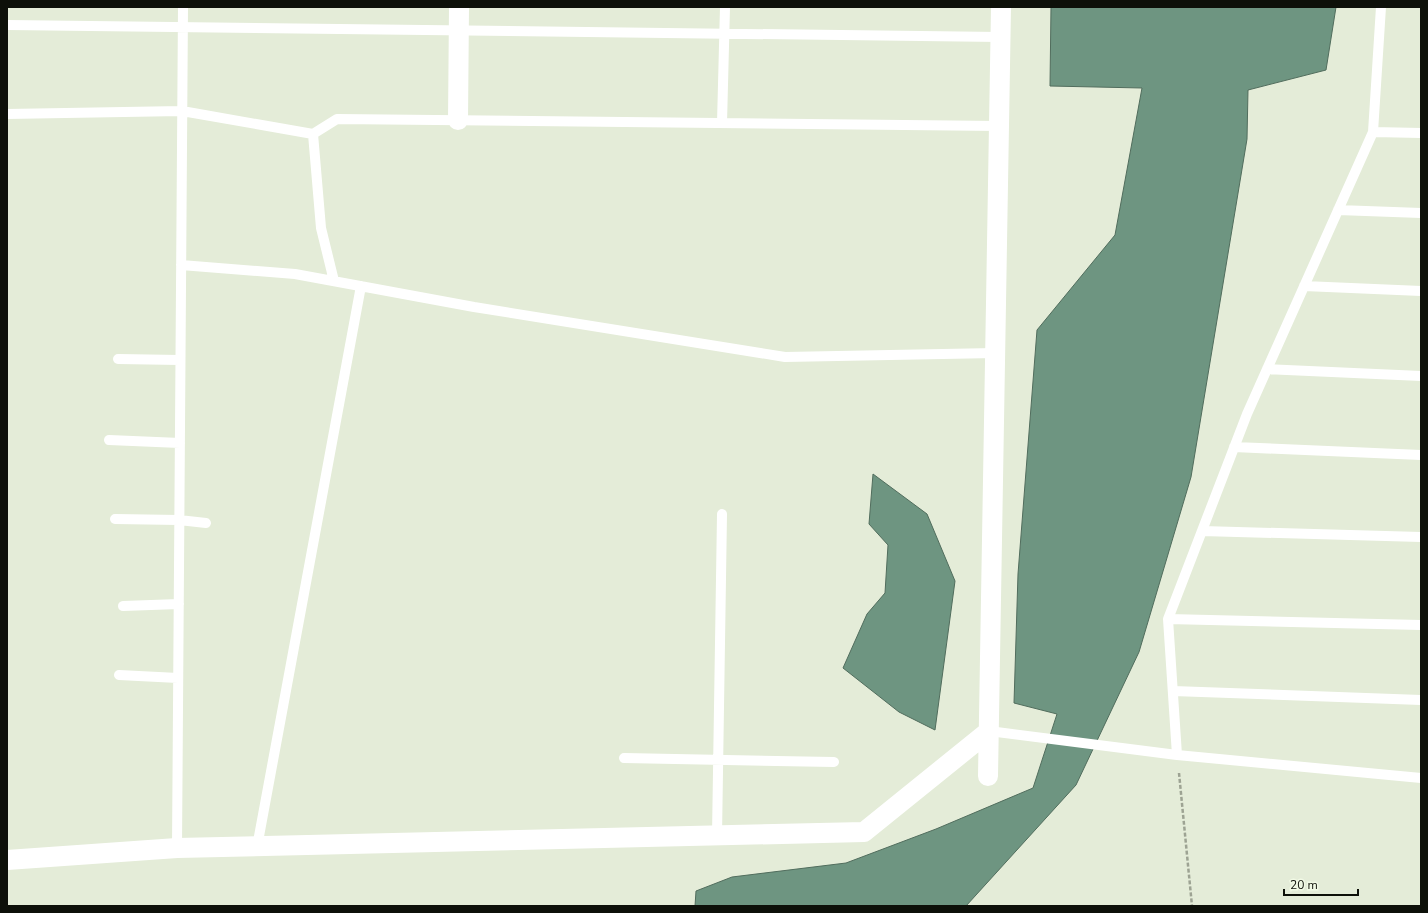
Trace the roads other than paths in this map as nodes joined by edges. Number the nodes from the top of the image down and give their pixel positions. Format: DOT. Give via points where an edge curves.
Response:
graph roads {
  1 [pos="182,7"];
  2 [pos="459,7"];
  3 [pos="725,7"];
  4 [pos="1001,7"];
  5 [pos="1381,7"];
  6 [pos="7,24"];
  7 [pos="182,27"];
  8 [pos="459,30"];
  9 [pos="724,34"];
  10 [pos="1000,38"];
  11 [pos="182,112"];
  12 [pos="7,114"];
  13 [pos="458,120"];
  14 [pos="722,123"];
  15 [pos="999,126"];
  16 [pos="1373,132"];
  17 [pos="1421,133"];
  18 [pos="313,134"];
  19 [pos="1338,210"];
  20 [pos="1421,212"];
  21 [pos="181,265"];
  22 [pos="334,281"];
  23 [pos="361,286"];
  24 [pos="1304,286"];
  25 [pos="1421,291"];
  26 [pos="995,353"];
  27 [pos="118,359"];
  28 [pos="180,360"];
  29 [pos="1267,369"];
  30 [pos="1421,376"];
  31 [pos="109,440"];
  32 [pos="180,443"];
  33 [pos="1234,447"];
  34 [pos="1421,455"];
  35 [pos="722,514"];
  36 [pos="115,519"];
  37 [pos="179,520"];
  38 [pos="206,523"];
  39 [pos="1202,531"];
  40 [pos="1421,537"];
  41 [pos="179,604"];
  42 [pos="123,606"];
  43 [pos="1168,619"];
  44 [pos="1421,625"];
  45 [pos="119,675"];
  46 [pos="178,678"];
  47 [pos="1173,691"];
  48 [pos="1421,700"];
  49 [pos="989,731"];
  50 [pos="1177,755"];
  51 [pos="624,758"];
  52 [pos="718,760"];
  53 [pos="834,762"];
  54 [pos="988,776"];
  55 [pos="1421,778"];
  56 [pos="717,836"];
  57 [pos="257,846"];
  58 [pos="177,848"];
  59 [pos="7,860"];
  1 -- 7 [label="lane"];
  2 -- 8 [label="street"];
  3 -- 9 [label="lane"];
  4 -- 10 [label="street"];
  5 -- 16 [label="lane"];
  6 -- 7 [label="lane"];
  7 -- 8 [label="lane"];
  7 -- 11 [label="lane"];
  8 -- 9 [label="lane"];
  8 -- 13 [label="street"];
  9 -- 10 [label="lane"];
  9 -- 14 [label="lane"];
  10 -- 15 [label="street"];
  11 -- 12 [label="lane"];
  11 -- 18 [label="lane"];
  11 -- 21 [label="lane"];
  13 -- 14 [label="lane"];
  13 -- 18 [label="lane" via="337,119"];
  14 -- 15 [label="lane"];
  15 -- 26 [label="street"];
  16 -- 17 [label="lane"];
  16 -- 19 [label="lane"];
  18 -- 22 [label="lane" via="321,228"];
  19 -- 20 [label="lane"];
  19 -- 24 [label="lane"];
  21 -- 22 [label="lane" via="295,274"];
  21 -- 28 [label="lane"];
  22 -- 23 [label="lane"];
  23 -- 26 [label="lane" via="474,307 786,357"];
  23 -- 57 [label="lane"];
  24 -- 25 [label="lane"];
  24 -- 29 [label="lane"];
  26 -- 49 [label="street"];
  27 -- 28 [label="lane"];
  28 -- 32 [label="lane"];
  29 -- 30 [label="lane"];
  29 -- 33 [label="lane"];
  31 -- 32 [label="lane"];
  32 -- 37 [label="lane"];
  33 -- 34 [label="lane"];
  33 -- 39 [label="lane"];
  35 -- 52 [label="lane"];
  36 -- 37 [label="lane"];
  37 -- 38 [label="lane"];
  37 -- 41 [label="lane"];
  39 -- 40 [label="lane"];
  39 -- 43 [label="lane"];
  41 -- 42 [label="lane"];
  41 -- 46 [label="lane"];
  43 -- 44 [label="lane"];
  43 -- 47 [label="lane"];
  45 -- 46 [label="lane"];
  46 -- 58 [label="lane"];
  47 -- 48 [label="lane"];
  47 -- 50 [label="lane"];
  49 -- 50 [label="lane"];
  49 -- 54 [label="street"];
  49 -- 56 [label="street" via="864,832"];
  50 -- 55 [label="lane"];
  51 -- 52 [label="lane"];
  52 -- 53 [label="lane"];
  52 -- 56 [label="lane"];
  56 -- 57 [label="street"];
  57 -- 58 [label="street"];
  58 -- 59 [label="street"];
}
